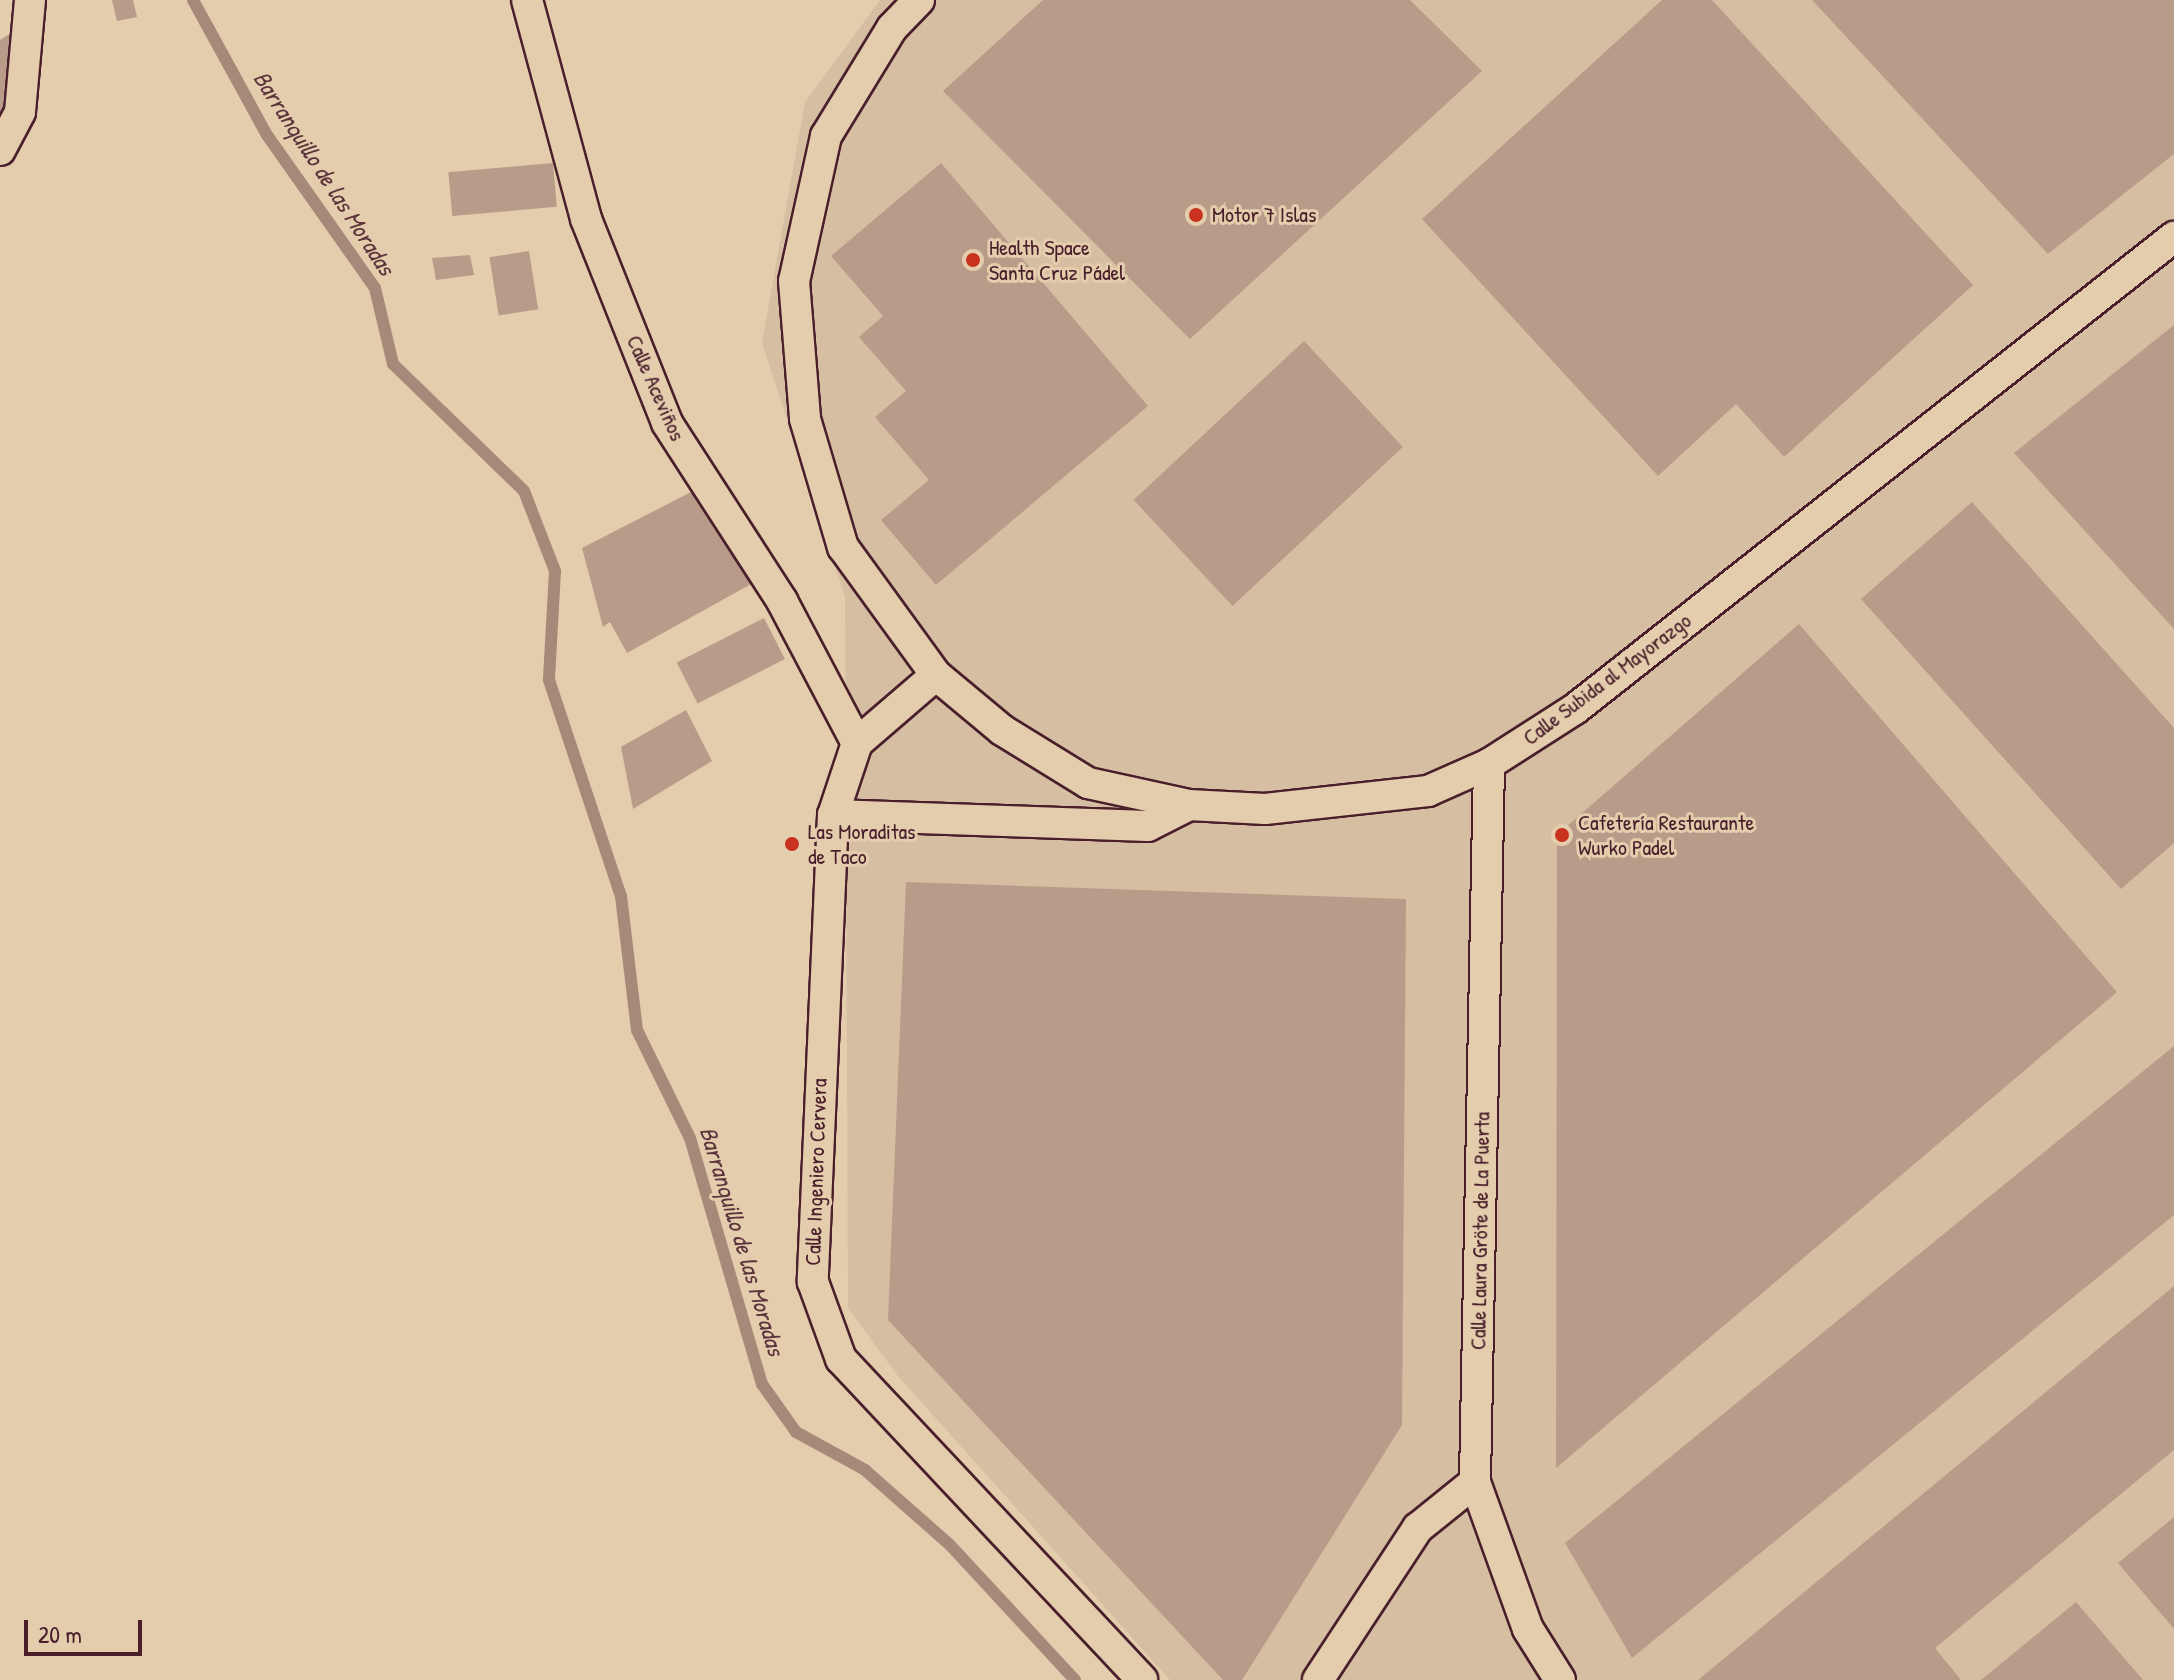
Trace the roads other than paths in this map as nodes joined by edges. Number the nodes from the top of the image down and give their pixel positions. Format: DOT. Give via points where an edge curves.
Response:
graph roads {
  1 [pos="30,0"];
  2 [pos="527,0"];
  3 [pos="919,0"];
  4 [pos="0,150"];
  5 [pos="2174,237"];
  6 [pos="936,675"];
  7 [pos="857,743"];
  8 [pos="1489,764"];
  9 [pos="1189,805"];
  10 [pos="833,815"];
  11 [pos="1475,1482"];
  12 [pos="1142,1680"];
  13 [pos="1318,1680"];
  14 [pos="1560,1680"];
  1 -- 4 [label="street" via="20,112"];
  2 -- 7 [label="street, Calle Aceviños" via="586,219 667,423 782,601"];
  3 -- 6 [label="street, Calle Subida al Mayorazgo" via="892,28 826,136 794,281 805,419 843,547"];
  5 -- 8 [label="street, Calle Subida al Mayorazgo" via="1575,709"];
  6 -- 7 [label="street"];
  6 -- 9 [label="street, Calle Subida al Mayorazgo" via="1002,730 1088,783"];
  7 -- 10 [label="street, Calle Ingeniero Cervera"];
  8 -- 9 [label="street, Calle Subida al Mayorazgo" via="1428,791 1265,809"];
  8 -- 11 [label="street, Calle Laura Gröte de La Puerta"];
  9 -- 10 [label="street" via="1148,826"];
  10 -- 12 [label="street, Calle Ingeniero Cervera" via="812,1257 828,1337"];
  11 -- 13 [label="street" via="1418,1528"];
  11 -- 14 [label="street, Calle Laura Gröte de La Puerta" via="1528,1629"];
}
